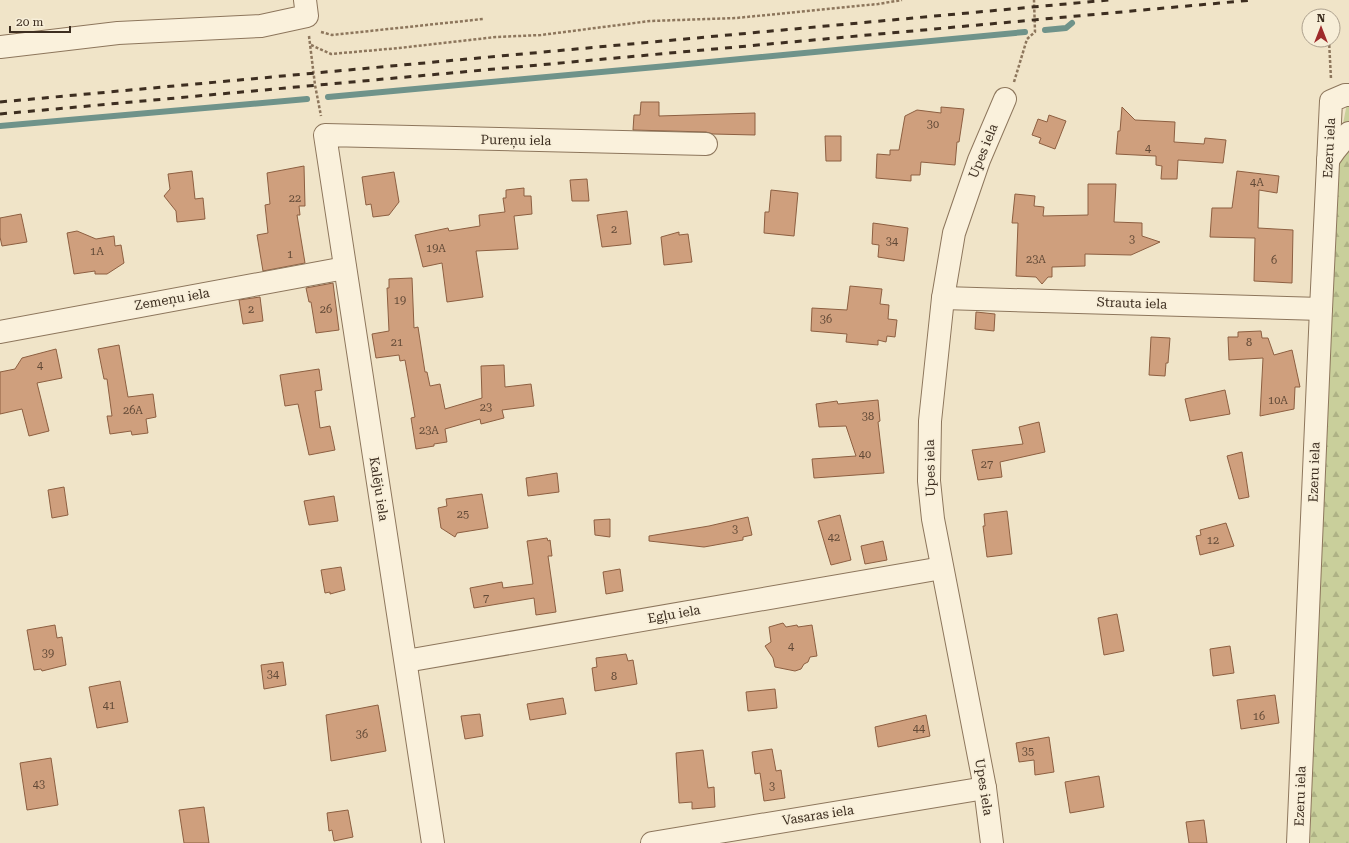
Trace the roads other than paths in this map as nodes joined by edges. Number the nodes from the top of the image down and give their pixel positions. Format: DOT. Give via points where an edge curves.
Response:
graph roads {
  1 [pos="307,15"];
  2 [pos="0,47"];
  3 [pos="1340,98"];
  4 [pos="1005,99"];
  5 [pos="1349,133"];
  6 [pos="325,135"];
  7 [pos="706,144"];
  8 [pos="1328,160"];
  9 [pos="345,268"];
  10 [pos="943,298"];
  11 [pos="1321,309"];
  12 [pos="0,332"];
  13 [pos="942,568"];
  14 [pos="406,660"];
  15 [pos="985,788"];
  16 [pos="433,843"];
  17 [pos="652,843"];
  18 [pos="992,843"];
  19 [pos="1298,843"];
  1 -- 2 [label="street" via="261,26 118,33"];
  3 -- 8 [label="street, Ezeru iela"];
  4 -- 10 [label="street, Upes iela" via="979,160 954,233"];
  5 -- 8 [label="street"];
  6 -- 7 [label="street, Pureņu iela"];
  6 -- 9 [label="street, Kalēju iela"];
  8 -- 11 [label="street, Ezeru iela"];
  9 -- 12 [label="street, Zemeņu iela"];
  9 -- 14 [label="street, Kalēju iela"];
  10 -- 11 [label="street, Strauta iela"];
  10 -- 13 [label="street, Upes iela" via="930,421 929,481"];
  11 -- 19 [label="street, Ezeru iela"];
  13 -- 14 [label="street, Egļu iela"];
  13 -- 15 [label="street, Upes iela"];
  14 -- 16 [label="street, Kalēju iela"];
  15 -- 17 [label="street, Vasaras iela"];
  15 -- 18 [label="street, Upes iela"];
}
